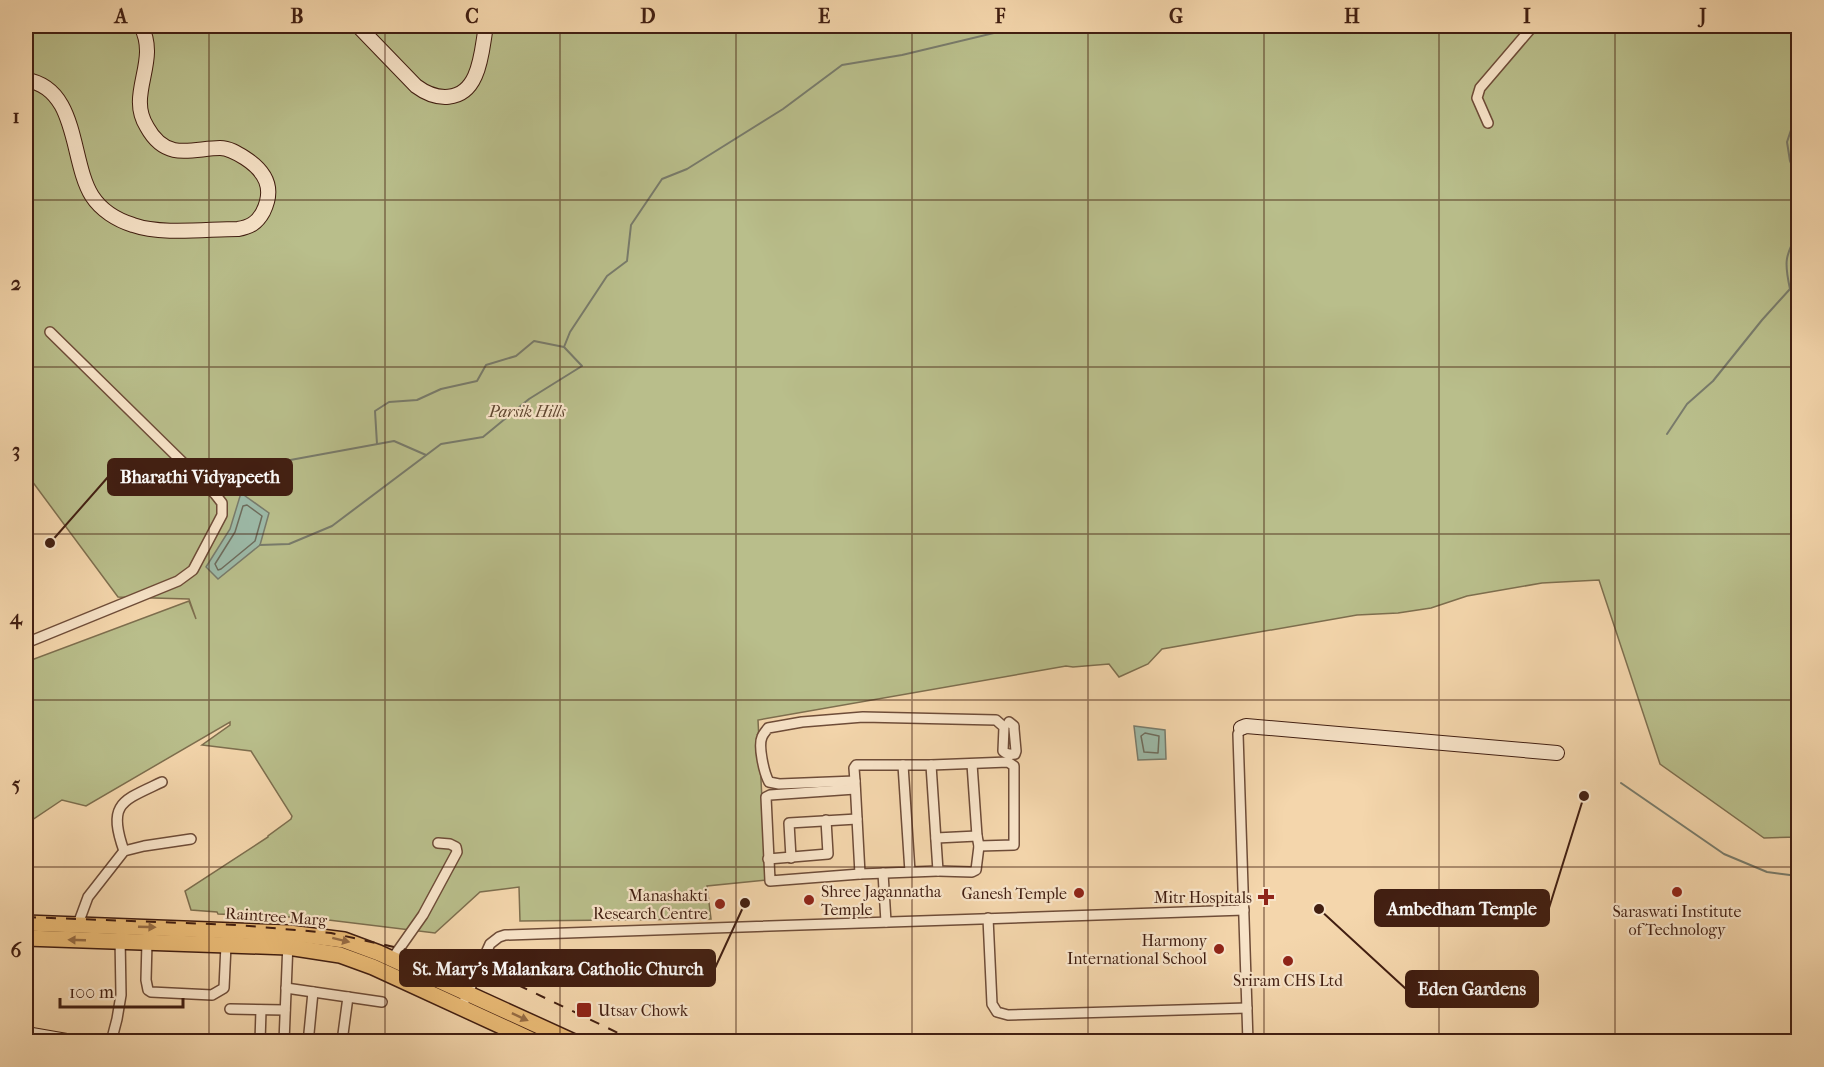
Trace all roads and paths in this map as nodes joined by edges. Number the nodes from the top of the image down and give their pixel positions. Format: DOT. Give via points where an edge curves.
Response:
graph roads {
  1 [pos="141,26"];
  2 [pos="358,26"];
  3 [pos="486,26"];
  4 [pos="1533,26"];
  5 [pos="26,80"];
  6 [pos="1488,123"];
  7 [pos="50,332"];
  8 [pos="26,643"];
  9 [pos="1009,722"];
  10 [pos="1241,728"];
  11 [pos="1557,753"];
  12 [pos="972,764"];
  13 [pos="903,765"];
  14 [pos="931,765"];
  15 [pos="162,782"];
  16 [pos="855,785"];
  17 [pos="857,819"];
  18 [pos="826,820"];
  19 [pos="977,836"];
  20 [pos="936,838"];
  21 [pos="191,839"];
  22 [pos="438,843"];
  23 [pos="979,846"];
  24 [pos="124,850"];
  25 [pos="790,858"];
  26 [pos="768,860"];
  27 [pos="938,871"];
  28 [pos="910,872"];
  29 [pos="883,873"];
  30 [pos="860,874"];
  31 [pos="1244,910"];
  32 [pos="988,918"];
  33 [pos="886,921"];
  34 [pos="26,923"];
  35 [pos="78,924"];
  36 [pos="120,934"];
  37 [pos="26,938"];
  38 [pos="288,940"];
  39 [pos="147,942"];
  40 [pos="226,945"];
  41 [pos="392,959"];
  42 [pos="286,988"];
  43 [pos="313,992"];
  44 [pos="348,997"];
  45 [pos="465,1000"];
  46 [pos="382,1002"];
  47 [pos="1247,1008"];
  48 [pos="230,1010"];
  49 [pos="261,1010"];
  50 [pos="285,1010"];
  51 [pos="309,1033"];
  52 [pos="26,1034"];
  53 [pos="343,1034"];
  54 [pos="72,1041"];
  55 [pos="111,1041"];
  56 [pos="260,1041"];
  57 [pos="284,1041"];
  58 [pos="536,1041"];
  59 [pos="574,1041"];
  60 [pos="1248,1041"];
  1 -- 5 [label="street" via="148,50 139,100 143,122 153,137 171,150 222,148 237,153 261,170 268,191 267,204 251,225 238,229 154,229 132,225 111,215 87,187 70,128 55,96 43,85"];
  2 -- 3 [label="street" via="416,86 443,98 459,94 474,79"];
  4 -- 6 [label="street" via="1480,88 1477,98"];
  7 -- 8 [label="street" via="215,494 222,503 222,515 193,570 178,580"];
  9 -- 16 [label="street" via="1014,726 1016,751 1011,755 1003,751 1004,727 996,720 818,720 768,728 761,738 769,782"];
  10 -- 11 [label="street"];
  10 -- 31 [label="street" via="1238,734"];
  12 -- 14 [label="street"];
  12 -- 19 [label="street"];
  12 -- 23 [label="street" via="1008,762 1014,766 1014,845"];
  13 -- 14 [label="street"];
  13 -- 16 [label="street" via="856,765"];
  13 -- 28 [label="street"];
  14 -- 20 [label="street"];
  15 -- 24 [label="street" via="142,791 118,810 117,832"];
  16 -- 17 [label="street"];
  16 -- 26 [label="street" via="766,797"];
  17 -- 18 [label="street"];
  17 -- 30 [label="street"];
  18 -- 25 [label="street" via="789,823"];
  18 -- 25 [label="street" via="828,854"];
  19 -- 20 [label="street"];
  19 -- 23 [label="street"];
  20 -- 27 [label="street"];
  21 -- 24 [label="street"];
  22 -- 41 [label="street" via="450,844 457,852 423,915"];
  23 -- 27 [label="street" via="976,870"];
  24 -- 35 [label="street" via="88,897"];
  25 -- 26 [label="street"];
  26 -- 30 [label="street" via="769,878 773,882"];
  27 -- 28 [label="street"];
  28 -- 29 [label="street"];
  29 -- 30 [label="street"];
  29 -- 33 [label="street"];
  31 -- 32 [label="street"];
  31 -- 47 [label="street"];
  32 -- 33 [label="street"];
  32 -- 47 [label="street" via="992,1004 997,1012 1008,1015"];
  33 -- 45 [label="street" via="505,935 490,944"];
  34 -- 35 [label="main road, Raintree Marg"];
  35 -- 36 [label="main road, Raintree Marg"];
  36 -- 37 [label="main road, Raintree Marg, one-way"];
  36 -- 38 [label="main road, Raintree Marg, one-way"];
  36 -- 39 [label="main road, Raintree Marg"];
  36 -- 55 [label="street" via="121,995"];
  38 -- 40 [label="main road, Raintree Marg"];
  38 -- 41 [label="main road, Raintree Marg, one-way" via="344,940"];
  38 -- 42 [label="street"];
  38 -- 45 [label="main road, Raintree Marg"];
  39 -- 40 [label="main road, Raintree Marg"];
  39 -- 40 [label="street" via="148,990 212,995 224,988"];
  41 -- 45 [label="main road, Raintree Marg"];
  42 -- 43 [label="street"];
  42 -- 50 [label="street"];
  43 -- 44 [label="street"];
  43 -- 51 [label="street"];
  44 -- 46 [label="street"];
  44 -- 53 [label="street"];
  45 -- 58 [label="main road, Raintree Marg"];
  45 -- 59 [label="main road, Raintree Marg, one-way"];
  47 -- 60 [label="street"];
  48 -- 49 [label="street"];
  49 -- 50 [label="street"];
  49 -- 56 [label="street"];
  50 -- 57 [label="street"];
  52 -- 54 [label="street"];
}
